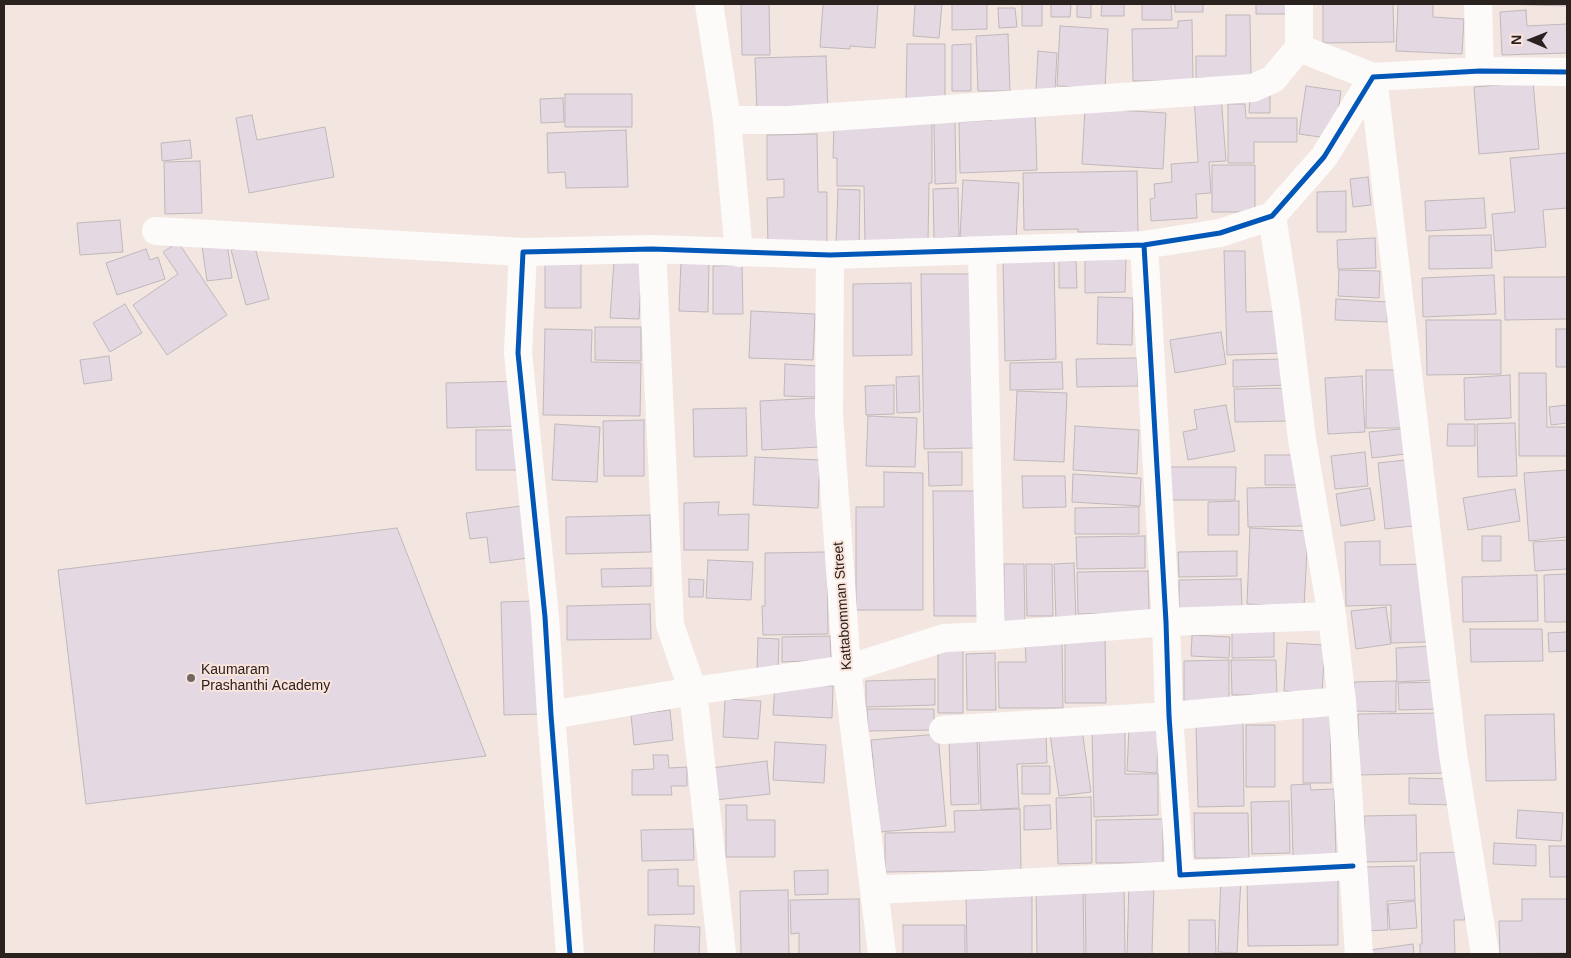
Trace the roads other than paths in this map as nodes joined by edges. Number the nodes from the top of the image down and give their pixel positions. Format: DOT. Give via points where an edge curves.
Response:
graph roads {
  1 [pos="709,4"];
  2 [pos="1299,4"];
  3 [pos="1478,4"];
  4 [pos="1299,48"];
  5 [pos="1480,71"];
  6 [pos="1567,72"];
  7 [pos="1372,78"];
  8 [pos="727,120"];
  9 [pos="1272,216"];
  10 [pos="156,231"];
  11 [pos="1144,245"];
  12 [pos="652,249"];
  13 [pos="982,250"];
  14 [pos="523,252"];
  15 [pos="739,253"];
  16 [pos="830,255"];
  17 [pos="1332,616"];
  18 [pos="1166,622"];
  19 [pos="991,636"];
  20 [pos="847,669"];
  21 [pos="693,691"];
  22 [pos="1342,701"];
  23 [pos="551,716"];
  24 [pos="1169,716"];
  25 [pos="943,730"];
  26 [pos="1353,866"];
  27 [pos="1180,875"];
  28 [pos="874,890"];
  29 [pos="570,954"];
  30 [pos="722,954"];
  31 [pos="882,954"];
  32 [pos="1359,954"];
  33 [pos="1484,954"];
  1 -- 8 [label="street"];
  2 -- 4 [label="street"];
  3 -- 5 [label="street"];
  4 -- 7 [label="street"];
  4 -- 8 [label="street" via="1273,79 1253,88 788,120"];
  5 -- 6 [label="street"];
  5 -- 7 [label="street"];
  7 -- 9 [label="street" via="1324,157"];
  7 -- 33 [label="street" via="1453,754"];
  8 -- 15 [label="street"];
  9 -- 11 [label="street" via="1220,233"];
  9 -- 17 [label="street" via="1302,439"];
  10 -- 14 [label="street"];
  11 -- 13 [label="street"];
  11 -- 18 [label="street"];
  12 -- 14 [label="street"];
  12 -- 15 [label="street"];
  12 -- 21 [label="street" via="670,625"];
  13 -- 16 [label="street"];
  13 -- 19 [label="street"];
  14 -- 23 [label="street" via="518,353 545,618"];
  15 -- 16 [label="street"];
  16 -- 20 [label="street, Kattabomman Street" via="829,414"];
  17 -- 18 [label="street"];
  17 -- 22 [label="street"];
  18 -- 19 [label="street"];
  18 -- 24 [label="street"];
  19 -- 20 [label="street" via="944,638"];
  20 -- 21 [label="street"];
  20 -- 28 [label="street, Kattabomman Street"];
  21 -- 23 [label="street"];
  21 -- 30 [label="street"];
  22 -- 24 [label="street"];
  22 -- 26 [label="street"];
  23 -- 29 [label="street"];
  24 -- 25 [label="street"];
  24 -- 27 [label="street"];
  26 -- 27 [label="street"];
  26 -- 32 [label="street"];
  27 -- 28 [label="street"];
  28 -- 31 [label="street, Kattabomman Street"];
}
